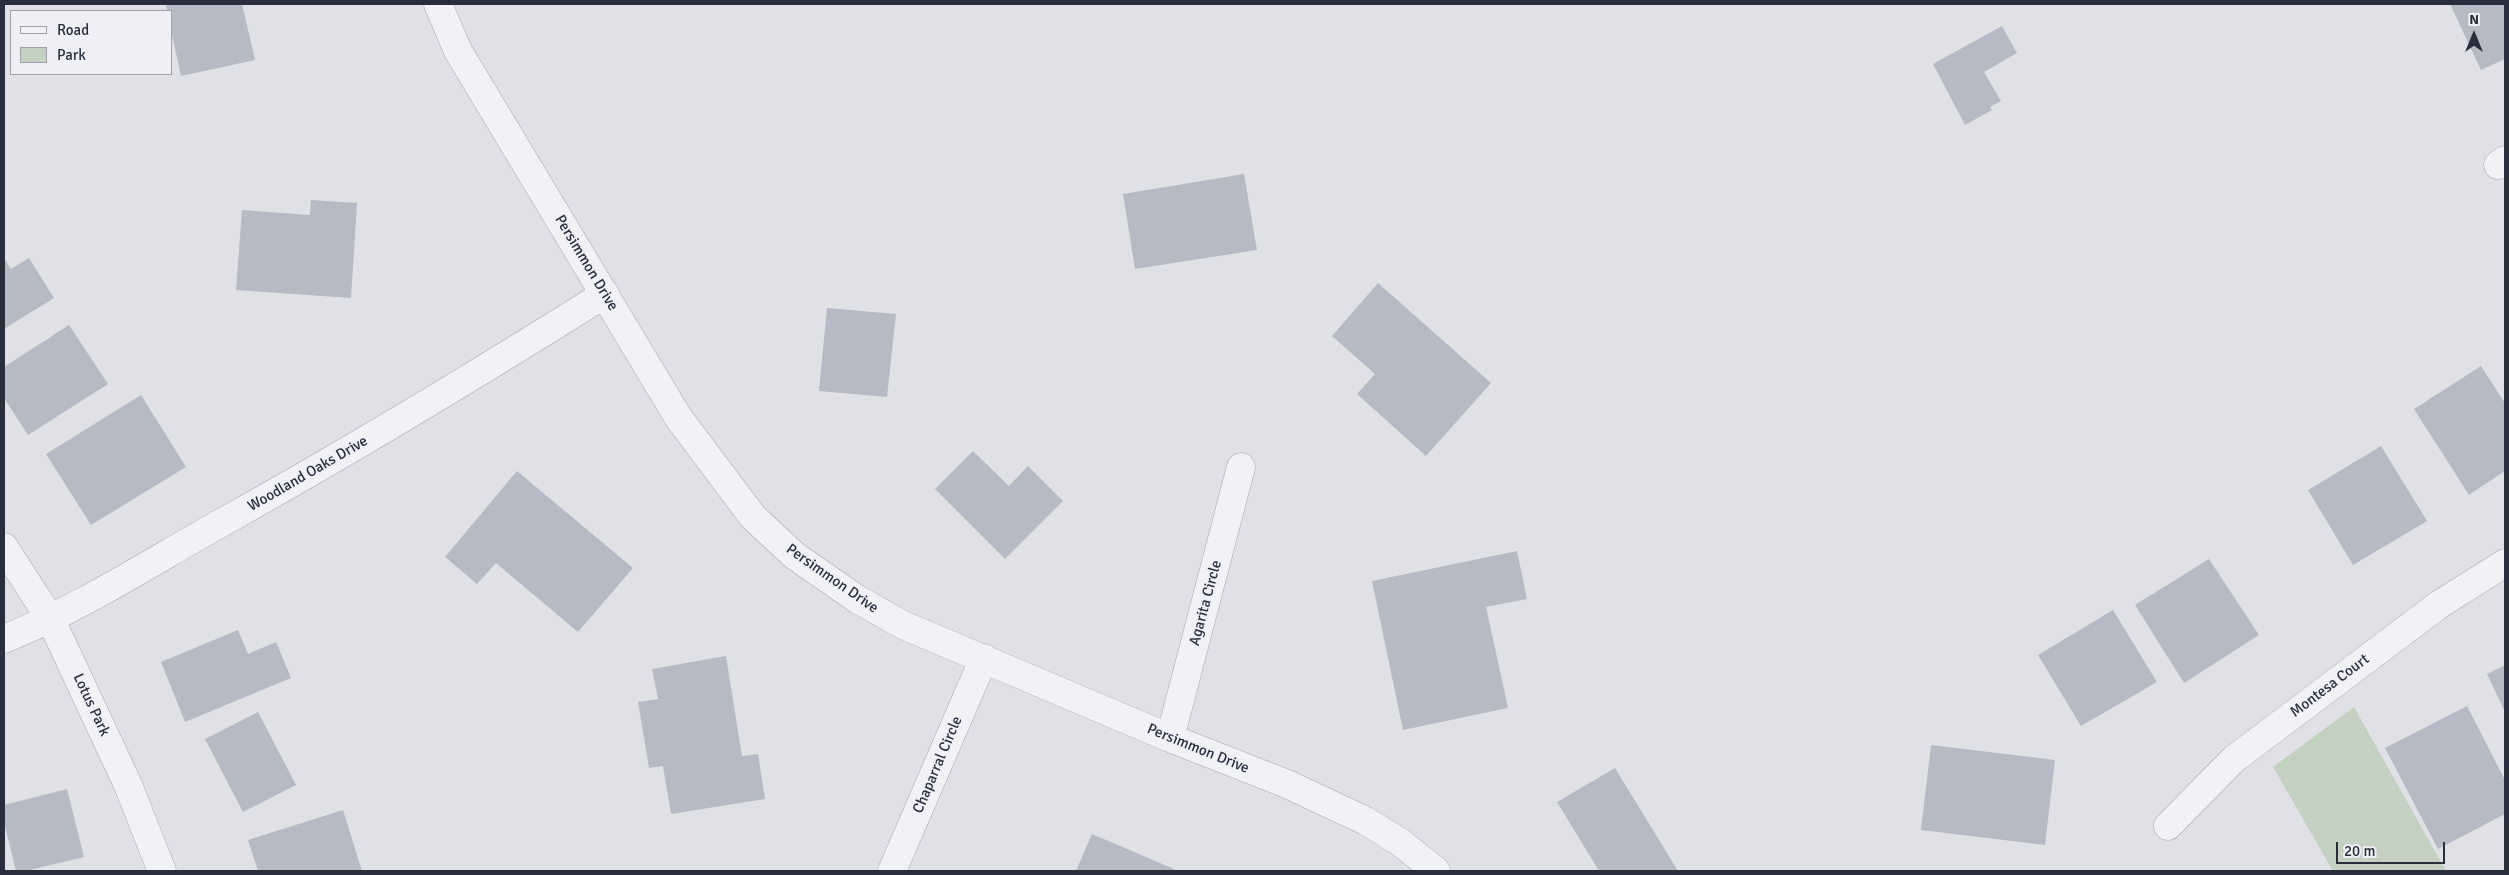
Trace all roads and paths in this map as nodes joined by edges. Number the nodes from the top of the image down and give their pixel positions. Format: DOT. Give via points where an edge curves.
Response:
graph roads {
  1 [pos="438,4"];
  2 [pos="605,294"];
  3 [pos="1241,467"];
  4 [pos="4,547"];
  5 [pos="2505,563"];
  6 [pos="51,620"];
  7 [pos="4,639"];
  8 [pos="984,658"];
  9 [pos="1170,738"];
  10 [pos="2168,826"];
  11 [pos="162,871"];
  12 [pos="892,871"];
  13 [pos="1436,871"];
  1 -- 2 [label="street, Persimmon Drive" via="458,51"];
  2 -- 6 [label="street, Woodland Oaks Drive" via="460,385"];
  2 -- 8 [label="street, Persimmon Drive" via="678,417 753,517 795,556 857,599 902,625"];
  3 -- 9 [label="street, Agarita Circle"];
  4 -- 6 [label="street, Lotus Park"];
  5 -- 10 [label="street, Montesa Court" via="2440,604 2234,759"];
  6 -- 7 [label="street, Woodland Oaks Drive"];
  6 -- 11 [label="street, Lotus Park" via="128,784"];
  8 -- 9 [label="street, Persimmon Drive"];
  8 -- 12 [label="street, Chaparral Circle"];
  9 -- 13 [label="street, Persimmon Drive" via="1287,784 1366,821 1400,842"];
}
